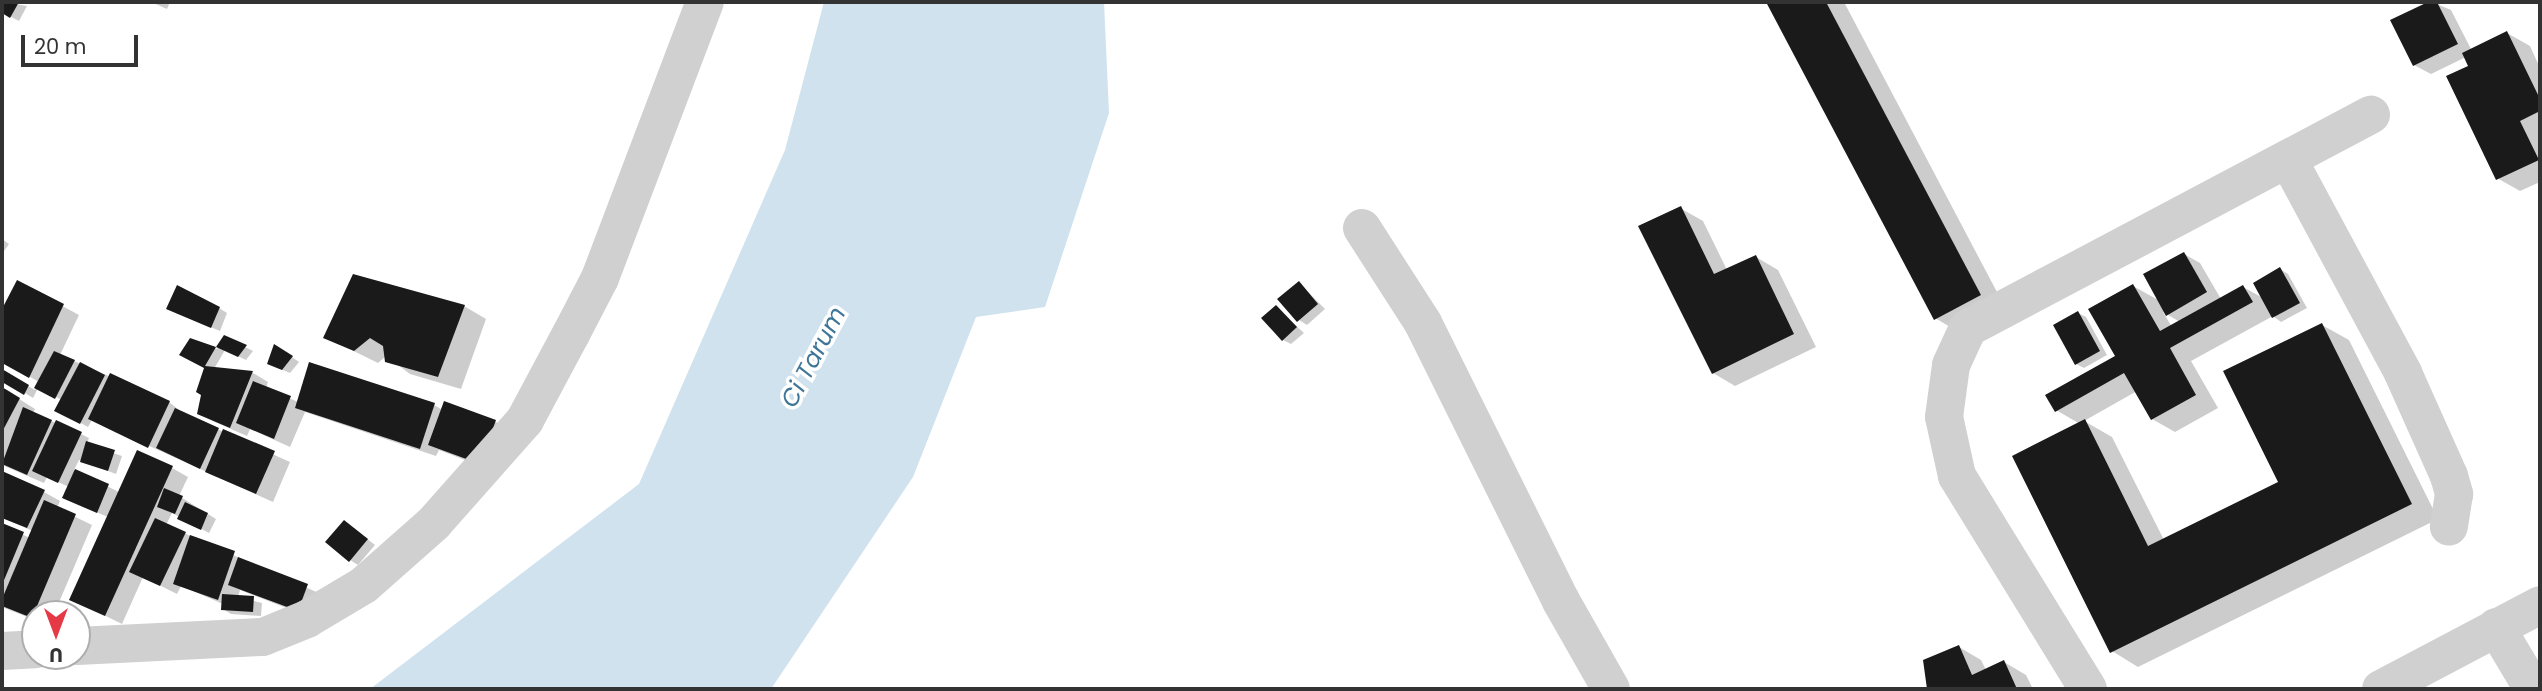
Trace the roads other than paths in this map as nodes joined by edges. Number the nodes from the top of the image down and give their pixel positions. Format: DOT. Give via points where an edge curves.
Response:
graph roads {
  1 [pos="705,2"];
  2 [pos="2371,115"];
  3 [pos="2288,159"];
  4 [pos="1362,228"];
  5 [pos="2449,527"];
  6 [pos="2540,605"];
  7 [pos="2496,627"];
  8 [pos="91,645"];
  9 [pos="21,650"];
  10 [pos="2,651"];
  11 [pos="1611,689"];
  12 [pos="2088,689"];
  13 [pos="2381,689"];
  14 [pos="2533,689"];
  1 -- 8 [label="street" via="605,265 571,334 525,420 434,523 364,584 307,619 263,637"];
  2 -- 3 [label="street"];
  3 -- 5 [label="street" via="2403,373 2449,476 2454,494"];
  3 -- 12 [label="street" via="1968,328 1951,365 1944,417 1958,476"];
  4 -- 11 [label="street" via="1423,323"];
  6 -- 7 [label="street"];
  7 -- 13 [label="street"];
  7 -- 14 [label="street"];
  9 -- 10 [label="street"];
}
